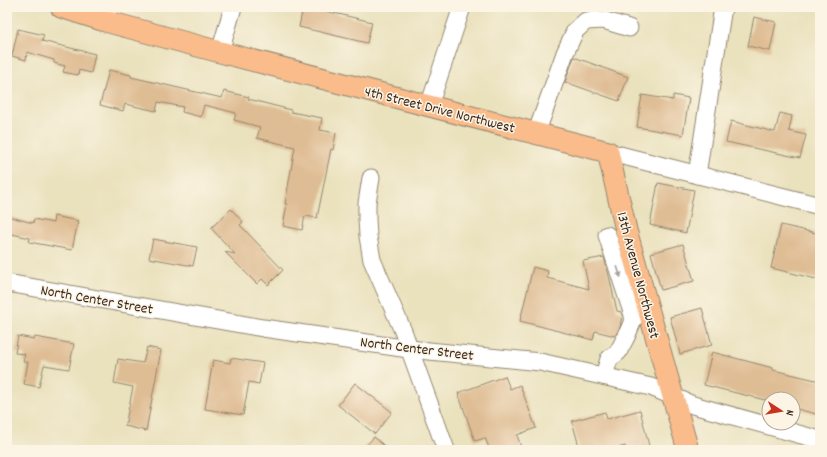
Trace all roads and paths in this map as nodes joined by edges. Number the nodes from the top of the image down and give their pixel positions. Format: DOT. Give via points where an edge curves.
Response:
graph roads {
  1 [pos="61,7"];
  2 [pos="232,7"];
  3 [pos="462,7"];
  4 [pos="723,7"];
  5 [pos="107,14"];
  6 [pos="629,28"];
  7 [pos="220,52"];
  8 [pos="429,106"];
  9 [pos="536,134"];
  10 [pos="608,152"];
  11 [pos="697,175"];
  12 [pos="371,178"];
  13 [pos="820,206"];
  14 [pos="607,235"];
  15 [pos="7,283"];
  16 [pos="642,317"];
  17 [pos="409,349"];
  18 [pos="604,376"];
  19 [pos="673,397"];
  20 [pos="820,440"];
  21 [pos="446,450"];
  22 [pos="688,450"];
  1 -- 5 [label="main road, 4th Street Drive Northwest"];
  2 -- 7 [label="street"];
  3 -- 8 [label="street"];
  4 -- 11 [label="street"];
  5 -- 7 [label="main road, 4th Street Drive Northwest"];
  6 -- 9 [label="street" via="603,20 586,21 575,31"];
  7 -- 8 [label="main road, 4th Street Drive Northwest"];
  8 -- 9 [label="main road, 4th Street Drive Northwest"];
  9 -- 10 [label="main road, 4th Street Drive Northwest"];
  10 -- 11 [label="street, 4th Street Drive Northwest"];
  10 -- 16 [label="main road, 13th Avenue Northwest"];
  11 -- 13 [label="street, 4th Street Drive Northwest"];
  12 -- 17 [label="street" via="367,219 372,260"];
  14 -- 16 [label="street, one-way"];
  15 -- 17 [label="street, North Center Street" via="263,328"];
  16 -- 18 [label="street" via="618,352 609,359"];
  16 -- 19 [label="main road, 13th Avenue Northwest"];
  17 -- 18 [label="street, North Center Street" via="540,362"];
  17 -- 21 [label="street"];
  18 -- 19 [label="street, North Center Street" via="651,387"];
  19 -- 20 [label="street, North Center Street" via="693,405"];
  19 -- 22 [label="main road, 13th Avenue Northwest"];
}
